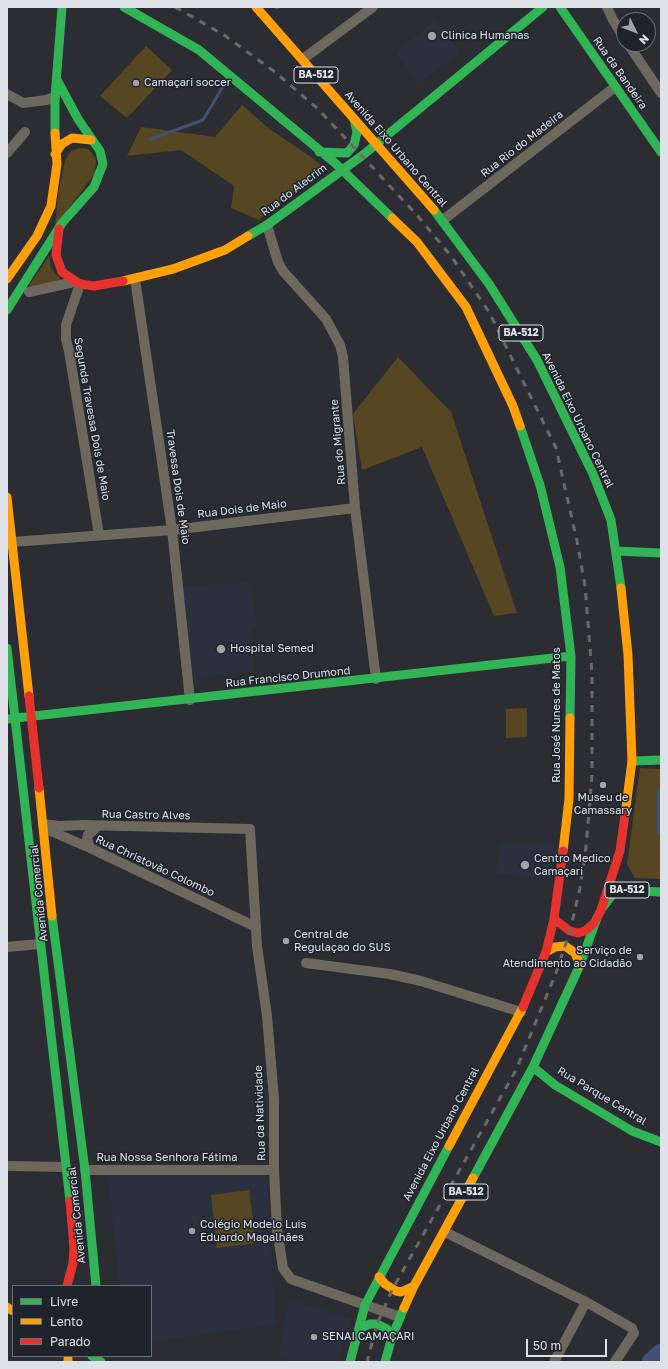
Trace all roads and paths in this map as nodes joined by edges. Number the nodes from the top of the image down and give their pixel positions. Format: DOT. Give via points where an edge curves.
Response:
graph roads {
  1 [pos="62,7"];
  2 [pos="124,7"];
  3 [pos="256,7"];
  4 [pos="373,7"];
  5 [pos="543,7"];
  6 [pos="560,7"];
  7 [pos="607,7"];
  8 [pos="616,25"];
  9 [pos="633,52"];
  10 [pos="303,59"];
  11 [pos="57,80"];
  12 [pos="615,87"];
  13 [pos="661,93"];
  14 [pos="7,94"];
  15 [pos="55,97"];
  16 [pos="354,119"];
  17 [pos="25,132"];
  18 [pos="91,140"];
  19 [pos="376,144"];
  20 [pos="320,152"];
  21 [pos="661,152"];
  22 [pos="7,153"];
  23 [pos="56,154"];
  24 [pos="342,170"];
  25 [pos="443,220"];
  26 [pos="267,225"];
  27 [pos="58,229"];
  28 [pos="7,261"];
  29 [pos="13,270"];
  30 [pos="7,279"];
  31 [pos="135,279"];
  32 [pos="77,283"];
  33 [pos="30,292"];
  34 [pos="7,310"];
  35 [pos="7,497"];
  36 [pos="355,508"];
  37 [pos="172,530"];
  38 [pos="99,535"];
  39 [pos="13,542"];
  40 [pos="616,551"];
  41 [pos="661,553"];
  42 [pos="7,648"];
  43 [pos="571,656"];
  44 [pos="376,679"];
  45 [pos="190,700"];
  46 [pos="32,717"];
  47 [pos="11,719"];
  48 [pos="661,760"];
  49 [pos="632,761"];
  50 [pos="98,826"];
  51 [pos="250,829"];
  52 [pos="44,830"];
  53 [pos="30,840"];
  54 [pos="90,848"];
  55 [pos="661,892"];
  56 [pos="601,910"];
  57 [pos="554,919"];
  58 [pos="594,923"];
  59 [pos="256,927"];
  60 [pos="40,944"];
  61 [pos="7,947"];
  62 [pos="546,952"];
  63 [pos="306,963"];
  64 [pos="580,965"];
  65 [pos="521,1012"];
  66 [pos="533,1067"];
  67 [pos="661,1142"];
  68 [pos="7,1166"];
  69 [pos="66,1167"];
  70 [pos="85,1170"];
  71 [pos="274,1170"];
  72 [pos="445,1232"];
  73 [pos="379,1276"];
  74 [pos="66,1285"];
  75 [pos="96,1285"];
  76 [pos="414,1286"];
  77 [pos="586,1302"];
  78 [pos="365,1305"];
  79 [pos="400,1316"];
  80 [pos="360,1328"];
  81 [pos="392,1337"];
  82 [pos="350,1362"];
  83 [pos="385,1362"];
  84 [pos="554,1362"];
  85 [pos="615,1362"];
  1 -- 11 [label="main road"];
  2 -- 20 [label="main road" via="199,50"];
  3 -- 10 [label="main road, Avenida Eixo Urbano Central / BA-512"];
  4 -- 10 [label="street"];
  5 -- 19 [label="main road, Rua do Alecrim"];
  6 -- 12 [label="main road, Rua da Bandeira"];
  7 -- 8 [label="street"];
  9 -- 13 [label="street"];
  10 -- 16 [label="main road, Avenida Eixo Urbano Central / BA-512"];
  11 -- 15 [label="main road"];
  11 -- 18 [label="main road"];
  12 -- 21 [label="main road, Rua da Bandeira"];
  12 -- 25 [label="street, Rua Rio do Madeira"];
  14 -- 15 [label="street" via="23,103"];
  15 -- 23 [label="main road"];
  16 -- 19 [label="main road, Avenida Eixo Urbano Central / BA-512"];
  16 -- 20 [label="main road" via="357,132 354,146 347,153"];
  17 -- 22 [label="street"];
  18 -- 23 [label="main road" via="72,138 62,144"];
  18 -- 27 [label="main road" via="102,155 100,176 92,191"];
  19 -- 24 [label="main road, Rua do Alecrim"];
  19 -- 25 [label="main road, Avenida Eixo Urbano Central / BA-512"];
  20 -- 24 [label="main road"];
  23 -- 29 [label="main road" via="51,206 37,236"];
  24 -- 26 [label="main road, Rua do Alecrim"];
  24 -- 43 [label="main road, Rua José Nunes de Matos" via="417,242 466,307 513,406 540,486 560,567"];
  25 -- 40 [label="main road, Avenida Eixo Urbano Central / BA-512" via="489,284 538,362 593,474 611,520"];
  26 -- 31 [label="main road, Rua do Alecrim" via="225,250"];
  26 -- 36 [label="street, Rua do Migrante" via="283,271 326,319 340,345 344,366"];
  27 -- 32 [label="main road" via="58,265 62,272"];
  27 -- 34 [label="main road"];
  28 -- 29 [label="street"];
  29 -- 30 [label="main road"];
  31 -- 32 [label="main road, Rua do Alecrim" via="94,286"];
  31 -- 37 [label="street, Travessa Dois de Maio"];
  32 -- 33 [label="street"];
  32 -- 38 [label="street, Segunda Travessa Dois de Maio" via="66,326 66,339"];
  35 -- 39 [label="main road, Avenida Comercial"];
  36 -- 37 [label="street, Rua Dois de Maio"];
  36 -- 44 [label="street, Rua do Migrante"];
  37 -- 38 [label="street, Rua Dois de Maio"];
  37 -- 45 [label="street, Travessa Dois de Maio"];
  38 -- 39 [label="street, Rua Dois de Maio"];
  39 -- 46 [label="main road, Avenida Comercial"];
  40 -- 41 [label="main road"];
  40 -- 49 [label="main road, Avenida Eixo Urbano Central" via="628,655"];
  42 -- 47 [label="main road, Avenida Comercial"];
  43 -- 44 [label="main road, Rua Francisco Drumond"];
  43 -- 57 [label="main road, Rua José Nunes de Matos" via="569,799"];
  44 -- 45 [label="main road, Rua Francisco Drumond"];
  45 -- 46 [label="main road, Rua Francisco Drumond"];
  46 -- 47 [label="main road, Rua Francisco Drumond"];
  46 -- 52 [label="main road, Avenida Comercial"];
  47 -- 53 [label="main road, Avenida Comercial"];
  48 -- 49 [label="main road"];
  49 -- 56 [label="main road, Avenida Eixo Urbano Central" via="620,851"];
  50 -- 51 [label="street, Rua Castro Alves"];
  50 -- 52 [label="street, Rua Castro Alves" via="59,826"];
  50 -- 54 [label="street" via="88,836"];
  51 -- 59 [label="street, Rua da Natividade"];
  52 -- 53 [label="main road"];
  52 -- 54 [label="street, Rua Christovão Colombo"];
  52 -- 70 [label="main road, Avenida Comercial"];
  53 -- 60 [label="main road, Avenida Comercial"];
  54 -- 59 [label="street, Rua Christovão Colombo"];
  55 -- 56 [label="main road, BA-512" via="622,890 613,894"];
  56 -- 58 [label="main road, BA-512"];
  57 -- 58 [label="main road" via="570,931 578,933 585,931"];
  57 -- 62 [label="main road, Avenida Eixo Urbano Central"];
  58 -- 64 [label="main road, BA-512"];
  59 -- 71 [label="street, Rua da Natividade" via="274,1099"];
  60 -- 61 [label="street"];
  60 -- 69 [label="main road, Avenida Comercial"];
  62 -- 64 [label="main road" via="555,947 565,946 575,953"];
  62 -- 65 [label="main road, Avenida Eixo Urbano Central"];
  63 -- 65 [label="street" via="390,974 421,981"];
  64 -- 66 [label="main road, BA-512"];
  65 -- 73 [label="main road, Avenida Eixo Urbano Central"];
  66 -- 67 [label="main road, Rua Parque Central" via="555,1084 632,1131"];
  66 -- 72 [label="main road, BA-512"];
  68 -- 69 [label="street"];
  69 -- 74 [label="main road, Avenida Comercial" via="74,1248 73,1263"];
  70 -- 71 [label="street, Rua Nossa Senhora Fátima"];
  70 -- 75 [label="main road, Avenida Comercial"];
  71 -- 78 [label="street, Rua da Natividade" via="277,1229 286,1274"];
  72 -- 76 [label="main road, BA-512"];
  72 -- 77 [label="street"];
  73 -- 76 [label="main road" via="396,1292"];
  73 -- 78 [label="main road, Avenida Eixo Urbano Central"];
  76 -- 79 [label="main road, BA-512"];
  77 -- 84 [label="street"];
  77 -- 85 [label="street" via="634,1330"];
  78 -- 79 [label="street, Rua da Natividade"];
  78 -- 80 [label="main road, Avenida Eixo Urbano Central"];
  79 -- 81 [label="main road, BA-512"];
  80 -- 81 [label="main road" via="377,1324 387,1329"];
  80 -- 82 [label="main road, Avenida Eixo Urbano Central"];
  81 -- 83 [label="main road, BA-512"];
}
